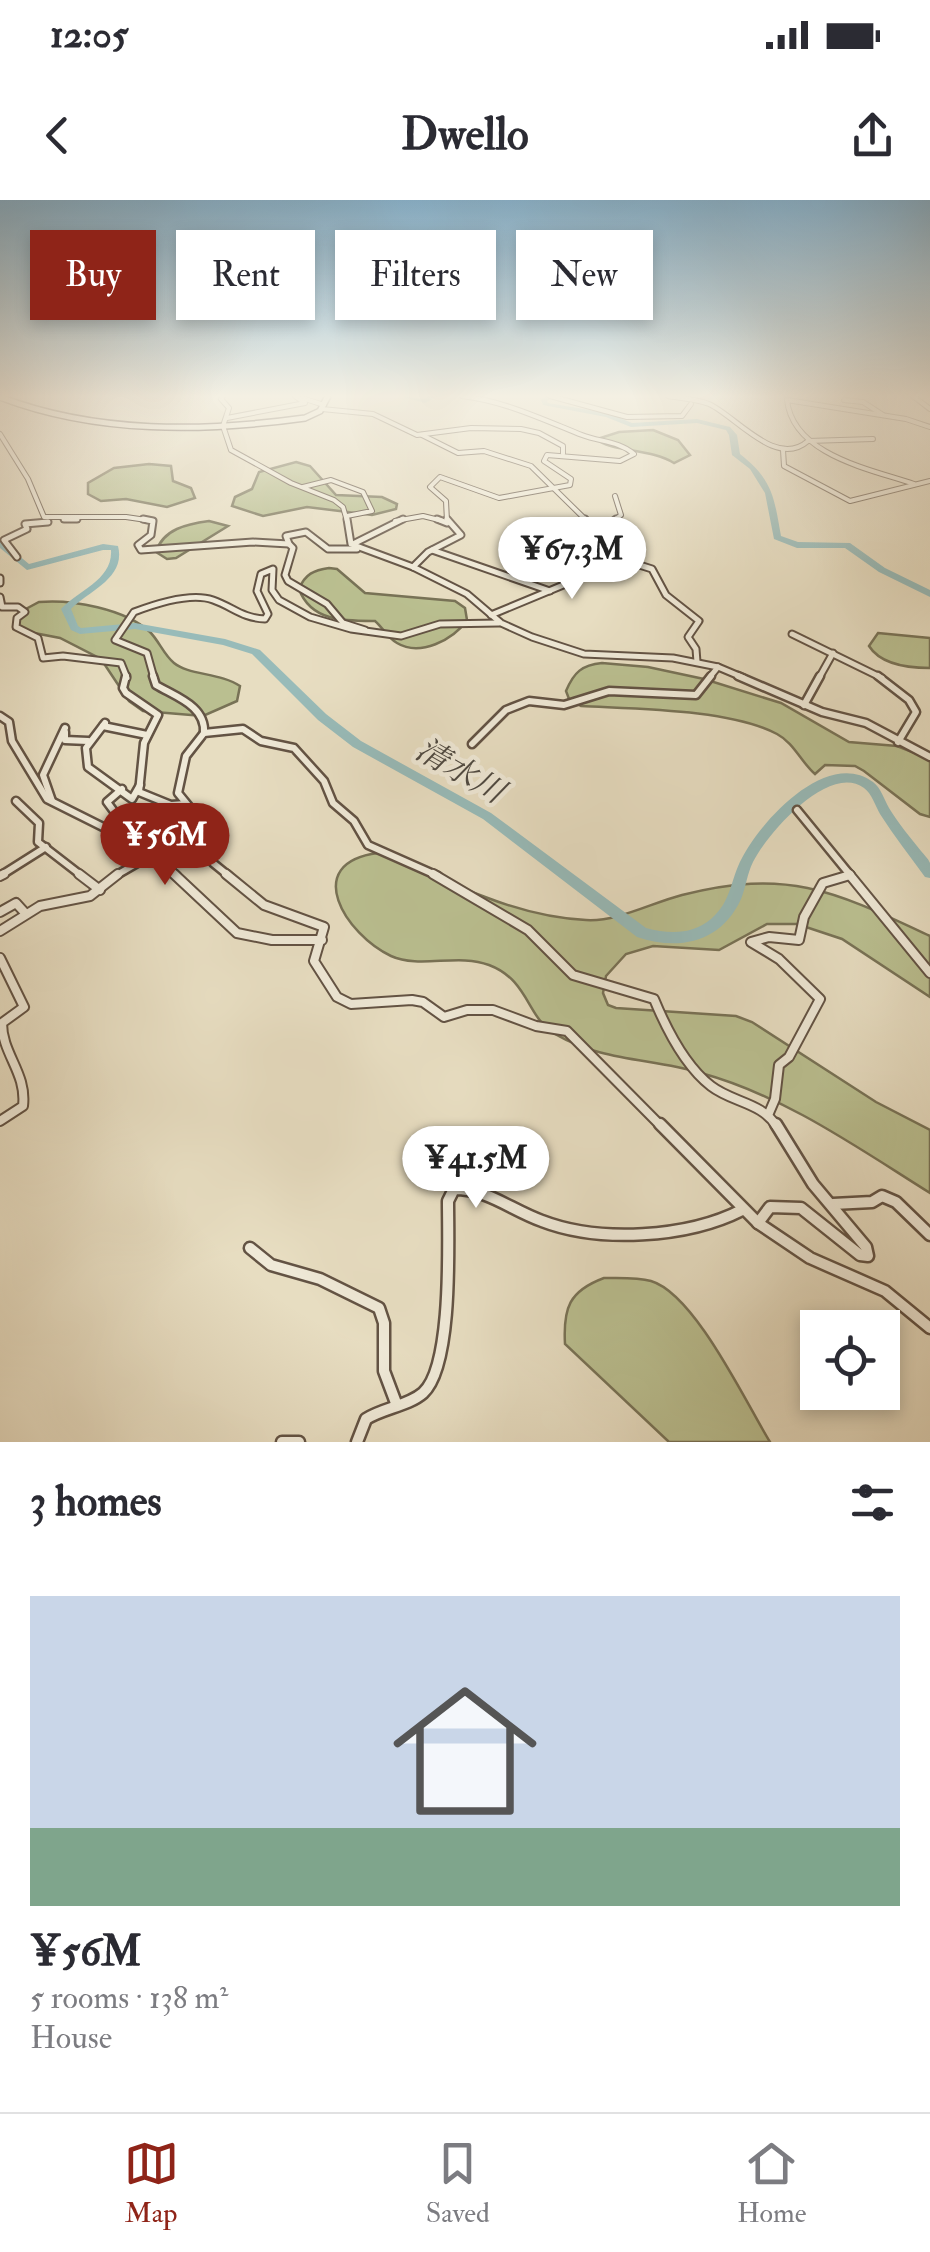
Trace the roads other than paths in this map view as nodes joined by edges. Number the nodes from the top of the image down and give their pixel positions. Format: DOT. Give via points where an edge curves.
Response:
graph roads {
  1 [pos="12,454"];
  2 [pos="238,454"];
  3 [pos="493,454"];
  4 [pos="563,454"];
  5 [pos="634,454"];
  6 [pos="783,454"];
  7 [pos="836,454"];
  8 [pos="930,480"];
  9 [pos="914,484"];
  10 [pos="302,488"];
  11 [pos="558,490"];
  12 [pos="615,496"];
  13 [pos="347,516"];
  14 [pos="74,520"];
  15 [pos="447,524"];
  16 [pos="589,524"];
  17 [pos="289,544"];
  18 [pos="352,544"];
  19 [pos="358,548"];
  20 [pos="432,550"];
  21 [pos="10,554"];
  22 [pos="606,554"];
  23 [pos="414,567"];
  24 [pos="551,592"];
  25 [pos="0,598"];
  26 [pos="490,615"];
  27 [pos="500,623"];
  28 [pos="369,634"];
  29 [pos="792,634"];
  30 [pos="833,653"];
  31 [pos="697,662"];
  32 [pos="718,667"];
  33 [pos="804,705"];
  34 [pos="0,716"];
  35 [pos="204,733"];
  36 [pos="147,735"];
  37 [pos="88,741"];
  38 [pos="898,742"];
  39 [pos="472,744"];
  40 [pos="930,757"];
  41 [pos="140,785"];
  42 [pos="122,789"];
  43 [pos="52,801"];
  44 [pos="16,802"];
  45 [pos="185,804"];
  46 [pos="797,810"];
  47 [pos="138,844"];
  48 [pos="46,847"];
  49 [pos="144,855"];
  50 [pos="850,875"];
  51 [pos="0,876"];
  52 [pos="100,890"];
  53 [pos="1,911"];
  54 [pos="26,914"];
  55 [pos="0,931"];
  56 [pos="322,940"];
  57 [pos="0,958"];
  58 [pos="930,973"];
  59 [pos="768,1113"];
  60 [pos="0,1121"];
  61 [pos="832,1204"];
  62 [pos="742,1210"];
  63 [pos="758,1223"];
  64 [pos="930,1235"];
  65 [pos="250,1248"];
  66 [pos="930,1328"];
  67 [pos="396,1403"];
  68 [pos="282,1442"];
  69 [pos="299,1442"];
  70 [pos="357,1442"];
  1 -- 14 [label="street" via="43,516"];
  2 -- 10 [label="street"];
  3 -- 11 [label="street" via="531,466"];
  4 -- 5 [label="street" via="614,461"];
  4 -- 11 [label="street" via="543,459 570,479"];
  6 -- 9 [label="street" via="784,466 847,501"];
  7 -- 9 [label="street"];
  8 -- 9 [label="street"];
  10 -- 13 [label="street" via="337,501"];
  10 -- 13 [label="street" via="331,480 363,492 372,511"];
  11 -- 15 [label="street" via="496,498 440,477 430,486 448,504"];
  11 -- 16 [label="street"];
  12 -- 16 [label="street" via="621,515 608,526"];
  13 -- 18 [label="street"];
  14 -- 17 [label="street" via="124,514 152,521 141,550"];
  14 -- 21 [label="street" via="25,524 25,532 4,540"];
  15 -- 18 [label="street" via="432,515 402,518"];
  15 -- 20 [label="street" via="460,535"];
  16 -- 22 [label="street" via="566,531"];
  17 -- 19 [label="street" via="286,536 300,530 316,545 339,552"];
  17 -- 28 [label="street" via="288,580"];
  18 -- 19 [label="street"];
  19 -- 23 [label="street"];
  20 -- 23 [label="street"];
  20 -- 24 [label="street"];
  22 -- 24 [label="street" via="597,571"];
  22 -- 31 [label="street" via="656,572 666,594 699,621 688,637"];
  23 -- 26 [label="street" via="467,594"];
  24 -- 26 [label="street"];
  25 -- 36 [label="street" via="2,607 25,612 16,627 38,638 40,657 121,663 126,694 158,715"];
  26 -- 27 [label="street"];
  27 -- 28 [label="street"];
  27 -- 31 [label="street" via="584,654"];
  28 -- 35 [label="street" via="340,628 276,596 273,569 264,570 258,586 265,619 234,616 200,597 141,608 123,623 116,642 147,654 156,685 203,714"];
  29 -- 30 [label="street"];
  30 -- 33 [label="street"];
  30 -- 38 [label="street" via="911,700 916,712"];
  31 -- 32 [label="street"];
  32 -- 33 [label="street"];
  32 -- 39 [label="street" via="696,695 609,692 564,705 529,701 506,710"];
  33 -- 38 [label="street" via="856,719"];
  34 -- 43 [label="street" via="9,722 38,788"];
  35 -- 45 [label="street" via="186,756 178,786"];
  35 -- 59 [label="street" via="243,730 261,742 294,748 368,845 486,902 528,930 573,975 648,995 711,1086"];
  36 -- 37 [label="street" via="104,724"];
  36 -- 41 [label="street"];
  37 -- 42 [label="street" via="88,767"];
  37 -- 43 [label="street" via="65,740 64,730 42,775"];
  38 -- 40 [label="street"];
  41 -- 42 [label="street" via="135,798"];
  41 -- 45 [label="street" via="142,796"];
  42 -- 47 [label="street" via="107,802"];
  43 -- 47 [label="street"];
  44 -- 48 [label="street" via="39,823 36,839"];
  45 -- 56 [label="street" via="200,820 202,845 213,863 264,906 318,923"];
  46 -- 50 [label="street"];
  47 -- 49 [label="street"];
  48 -- 51 [label="street"];
  48 -- 52 [label="street"];
  49 -- 52 [label="street"];
  49 -- 56 [label="street" via="163,860 237,934"];
  50 -- 58 [label="street"];
  50 -- 59 [label="street" via="822,883 799,940 751,942 820,999 778,1066"];
  52 -- 54 [label="street"];
  53 -- 54 [label="street" via="16,904"];
  54 -- 55 [label="street"];
  56 -- 62 [label="street" via="314,961 338,998 351,1004 412,1000 444,1017 492,1010 567,1031"];
  57 -- 60 [label="street" via="24,1007 2,1023 2,1043 18,1062 26,1095 23,1106"];
  59 -- 61 [label="street"];
  61 -- 63 [label="street" via="868,1256 801,1208 770,1207"];
  61 -- 64 [label="street" via="882,1196"];
  62 -- 63 [label="street"];
  62 -- 67 [label="street" via="694,1227 569,1228 484,1193 454,1188 448,1201 442,1354 424,1392"];
  63 -- 66 [label="street" via="810,1258 885,1291"];
  65 -- 67 [label="street" via="273,1269 329,1282 379,1308 384,1371"];
  67 -- 70 [label="street" via="366,1419"];
  68 -- 69 [label="street"];
}
